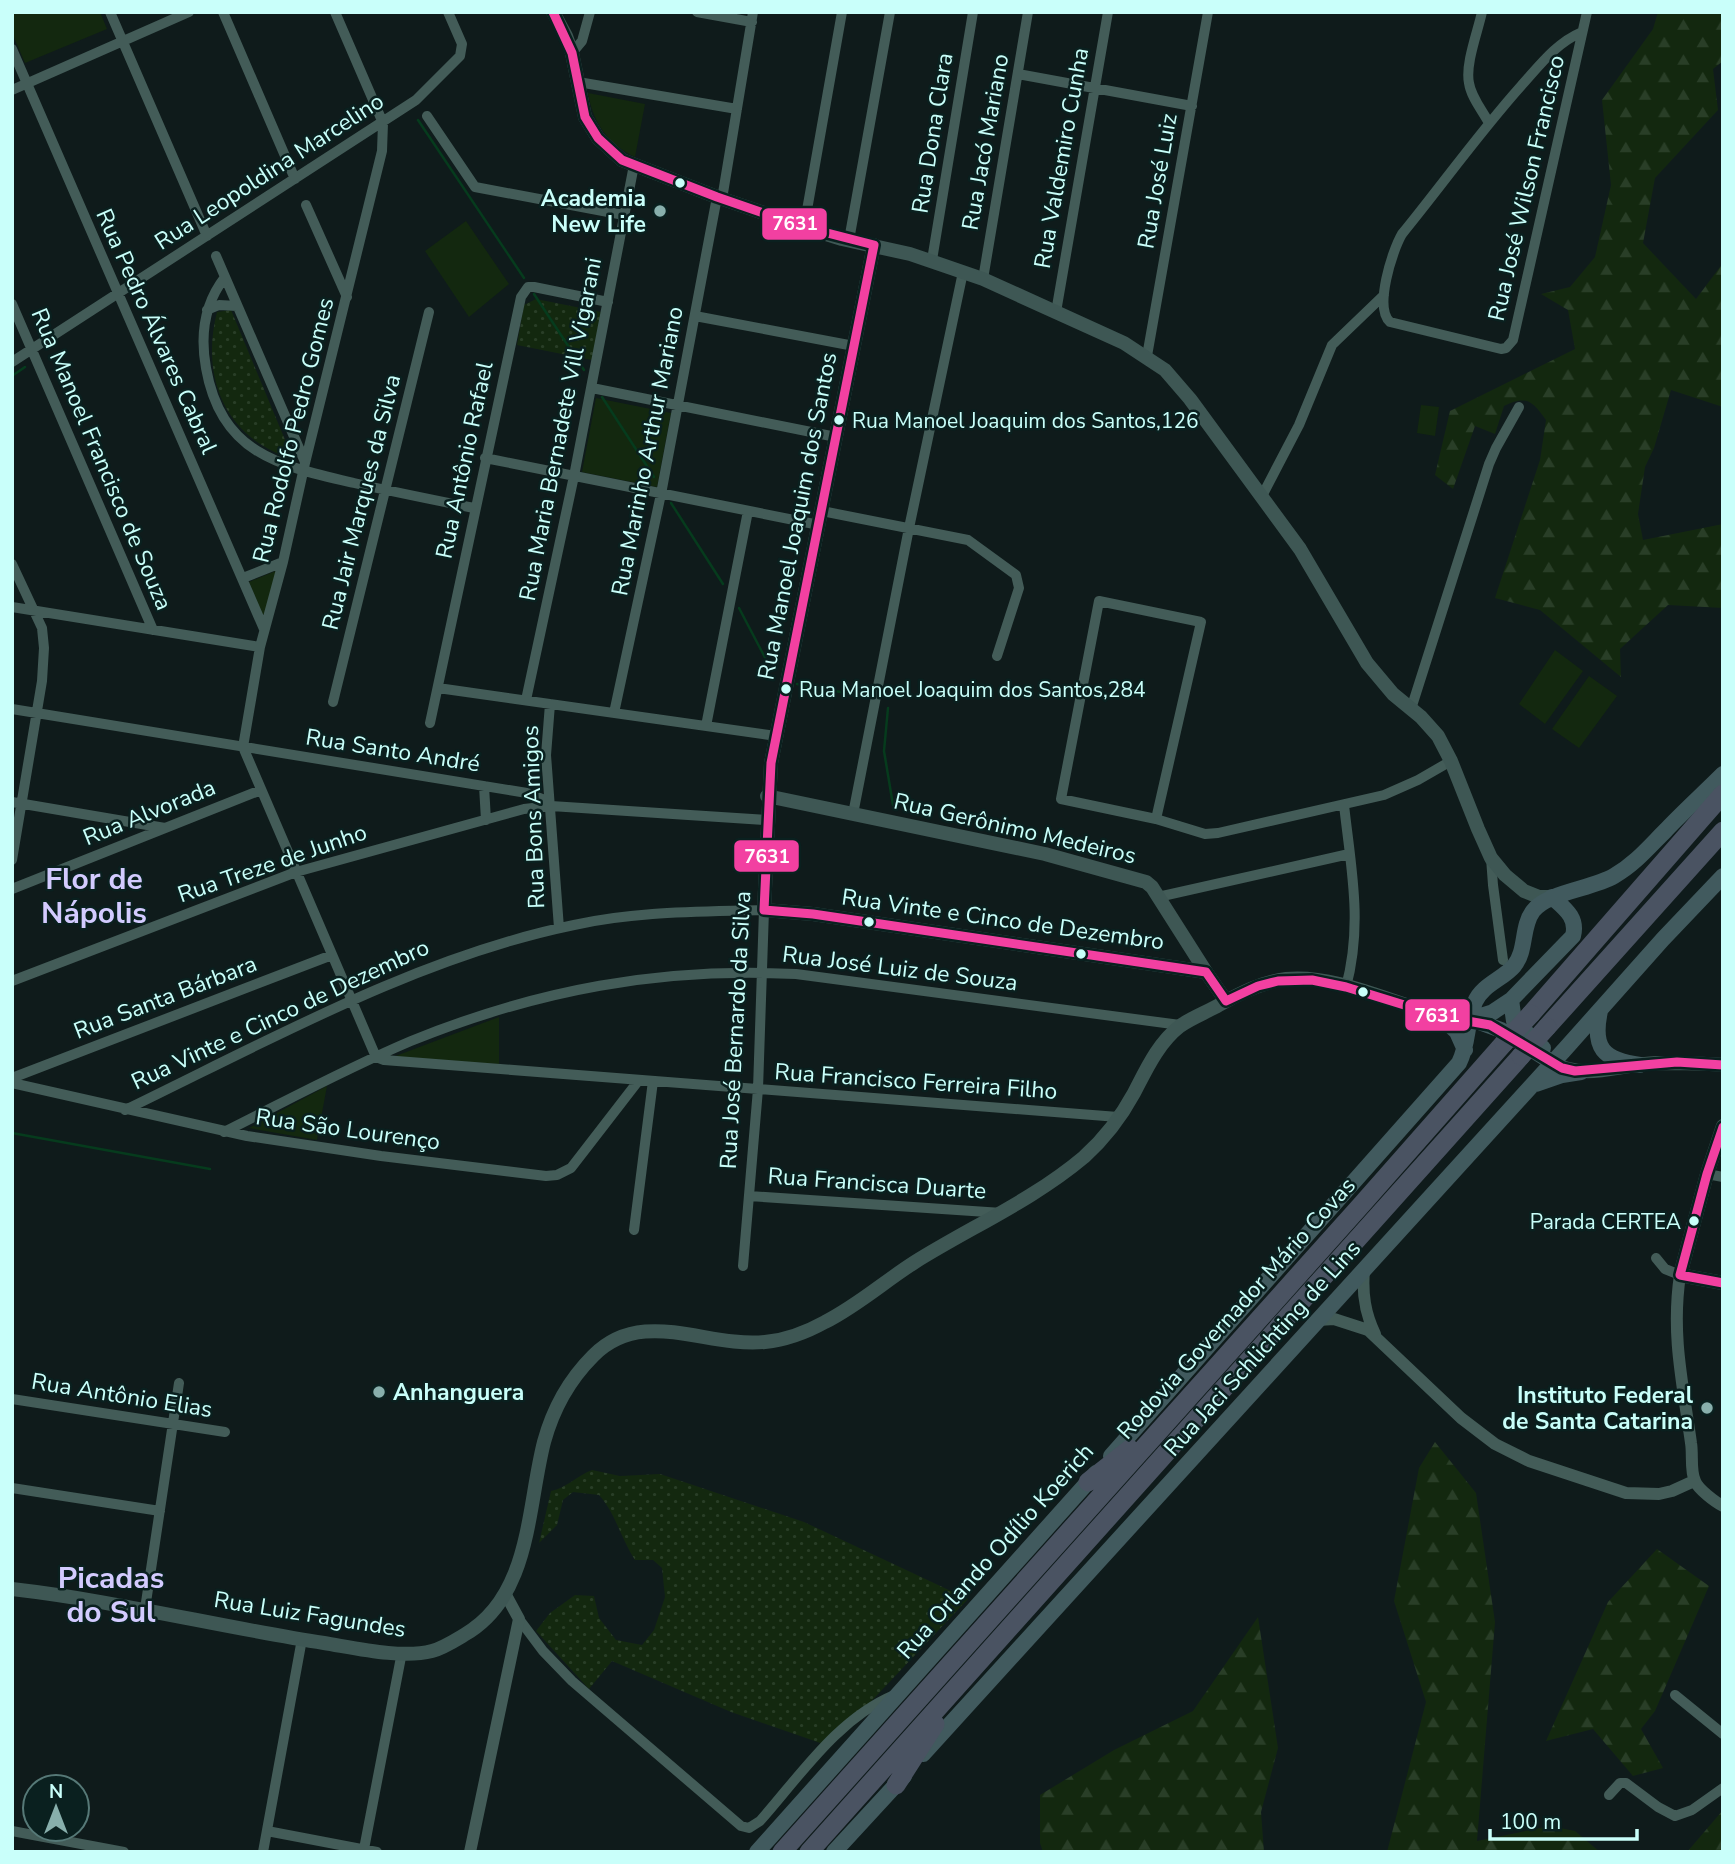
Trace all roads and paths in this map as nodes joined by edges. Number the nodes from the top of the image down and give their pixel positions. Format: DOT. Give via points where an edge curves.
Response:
graph roads {
  1 [pos="110,12"];
  2 [pos="189,12"];
  3 [pos="223,12"];
  4 [pos="335,12"];
  5 [pos="448,12"];
  6 [pos="553,12"];
  7 [pos="590,12"];
  8 [pos="697,12"];
  9 [pos="842,12"];
  10 [pos="890,12"];
  11 [pos="973,12"];
  12 [pos="1028,12"];
  13 [pos="1108,12"];
  14 [pos="1208,12"];
  15 [pos="1482,12"];
  16 [pos="1587,12"];
  17 [pos="752,17"];
  18 [pos="1582,32"];
  19 [pos="123,42"];
  20 [pos="12,49"];
  21 [pos="572,53"];
  22 [pos="1018,74"];
  23 [pos="578,82"];
  24 [pos="27,83"];
  25 [pos="1095,89"];
  26 [pos="12,90"];
  27 [pos="1192,107"];
  28 [pos="737,109"];
  29 [pos="427,117"];
  30 [pos="1489,122"];
  31 [pos="383,123"];
  32 [pos="634,165"];
  33 [pos="295,179"];
  34 [pos="720,198"];
  35 [pos="306,205"];
  36 [pos="624,215"];
  37 [pos="804,227"];
  38 [pos="207,236"];
  39 [pos="849,240"];
  40 [pos="874,245"];
  41 [pos="216,256"];
  42 [pos="932,260"];
  43 [pos="963,272"];
  44 [pos="225,277"];
  45 [pos="983,279"];
  46 [pos="118,294"];
  47 [pos="1384,295"];
  48 [pos="346,297"];
  49 [pos="608,302"];
  50 [pos="12,304"];
  51 [pos="237,306"];
  52 [pos="207,310"];
  53 [pos="429,312"];
  54 [pos="1056,312"];
  55 [pos="695,316"];
  56 [pos="854,346"];
  57 [pos="32,349"];
  58 [pos="1147,356"];
  59 [pos="12,362"];
  60 [pos="592,388"];
  61 [pos="679,405"];
  62 [pos="1519,407"];
  63 [pos="836,437"];
  64 [pos="485,458"];
  65 [pos="304,467"];
  66 [pos="574,476"];
  67 [pos="385,490"];
  68 [pos="661,494"];
  69 [pos="1262,496"];
  70 [pos="474,508"];
  71 [pos="748,511"];
  72 [pos="820,518"];
  73 [pos="909,528"];
  74 [pos="283,562"];
  75 [pos="12,564"];
  76 [pos="243,578"];
  77 [pos="12,607"];
  78 [pos="32,610"];
  79 [pos="264,629"];
  80 [pos="153,630"];
  81 [pos="260,647"];
  82 [pos="997,656"];
  83 [pos="438,688"];
  84 [pos="526,700"];
  85 [pos="333,702"];
  86 [pos="550,704"];
  87 [pos="12,709"];
  88 [pos="1411,709"];
  89 [pos="37,713"];
  90 [pos="614,713"];
  91 [pos="430,723"];
  92 [pos="706,726"];
  93 [pos="776,736"];
  94 [pos="243,747"];
  95 [pos="1451,761"];
  96 [pos="1723,774"];
  97 [pos="484,786"];
  98 [pos="261,790"];
  99 [pos="1723,794"];
  100 [pos="767,796"];
  101 [pos="17,803"];
  102 [pos="1344,805"];
  103 [pos="551,806"];
  104 [pos="853,814"];
  105 [pos="1156,819"];
  106 [pos="486,820"];
  107 [pos="766,820"];
  108 [pos="166,828"];
  109 [pos="1723,831"];
  110 [pos="1723,851"];
  111 [pos="1349,854"];
  112 [pos="1492,858"];
  113 [pos="12,860"];
  114 [pos="296,872"];
  115 [pos="1723,876"];
  116 [pos="12,888"];
  117 [pos="1158,897"];
  118 [pos="1552,897"];
  119 [pos="1658,904"];
  120 [pos="764,910"];
  121 [pos="559,928"];
  122 [pos="332,956"];
  123 [pos="1503,960"];
  124 [pos="762,972"];
  125 [pos="1206,972"];
  126 [pos="12,981"];
  127 [pos="1346,987"];
  128 [pos="1511,1000"];
  129 [pos="352,1001"];
  130 [pos="1226,1001"];
  131 [pos="1601,1010"];
  132 [pos="1440,1016"];
  133 [pos="1471,1019"];
  134 [pos="1181,1025"];
  135 [pos="1465,1051"];
  136 [pos="376,1057"];
  137 [pos="1553,1063"];
  138 [pos="1640,1065"];
  139 [pos="1723,1065"];
  140 [pos="1581,1072"];
  141 [pos="639,1080"];
  142 [pos="12,1081"];
  143 [pos="653,1081"];
  144 [pos="1534,1084"];
  145 [pos="758,1089"];
  146 [pos="125,1110"];
  147 [pos="1118,1117"];
  148 [pos="1723,1126"];
  149 [pos="224,1132"];
  150 [pos="1707,1174"];
  151 [pos="1723,1177"];
  152 [pos="749,1196"];
  153 [pos="1002,1213"];
  154 [pos="634,1230"];
  155 [pos="1656,1258"];
  156 [pos="743,1266"];
  157 [pos="1364,1270"];
  158 [pos="1680,1275"];
  159 [pos="1723,1283"];
  160 [pos="1318,1320"];
  161 [pos="1376,1338"];
  162 [pos="179,1383"];
  163 [pos="12,1399"];
  164 [pos="1169,1418"];
  165 [pos="173,1424"];
  166 [pos="225,1432"];
  167 [pos="1695,1481"];
  168 [pos="1088,1482"];
  169 [pos="12,1488"];
  170 [pos="1723,1506"];
  171 [pos="160,1511"];
  172 [pos="12,1589"];
  173 [pos="506,1595"];
  174 [pos="145,1609"];
  175 [pos="519,1619"];
  176 [pos="302,1639"];
  177 [pos="402,1652"];
  178 [pos="899,1692"];
  179 [pos="1675,1695"];
  180 [pos="947,1697"];
  181 [pos="1723,1734"];
  182 [pos="896,1785"];
  183 [pos="1723,1788"];
  184 [pos="1609,1794"];
  185 [pos="12,1831"];
  186 [pos="267,1832"];
  187 [pos="62,1846"];
  188 [pos="364,1849"];
  189 [pos="124,1852"];
  190 [pos="263,1852"];
  191 [pos="377,1852"];
  192 [pos="470,1852"];
  193 [pos="757,1852"];
  194 [pos="782,1852"];
  195 [pos="809,1852"];
  196 [pos="834,1852"];
  1 -- 19 [label="street"];
  2 -- 19 [label="street"];
  3 -- 33 [label="street"];
  4 -- 31 [label="street"];
  5 -- 31 [label="street, Rua Leopoldina Marcelino" via="462,44 460,56 416,100"];
  6 -- 21 [label="main road"];
  7 -- 21 [label="street" via="582,41"];
  8 -- 17 [label="street"];
  9 -- 37 [label="street"];
  10 -- 39 [label="street"];
  11 -- 42 [label="street, Rua Dona Clara"];
  12 -- 22 [label="street, Rua Jacó Mariano"];
  13 -- 25 [label="street, Rua Valdemiro Cunha"];
  14 -- 27 [label="street, Rua José Luiz"];
  15 -- 30 [label="street" via="1468,81"];
  16 -- 18 [label="street, Rua José Wilson Francisco"];
  17 -- 28 [label="street, Rua Marinho Arthur Mariano"];
  18 -- 30 [label="street" via="1557,47"];
  18 -- 47 [label="street, Rua José Wilson Francisco" via="1510,345 1500,349 1398,326 1385,318"];
  19 -- 24 [label="street"];
  19 -- 38 [label="street"];
  20 -- 24 [label="street, Rua Pedro Álvares Cabral"];
  21 -- 23 [label="main road"];
  22 -- 25 [label="street"];
  22 -- 45 [label="street, Rua Jacó Mariano"];
  23 -- 28 [label="street"];
  23 -- 32 [label="main road" via="582,110 592,130 606,147"];
  24 -- 26 [label="street"];
  24 -- 46 [label="street, Rua Pedro Álvares Cabral"];
  25 -- 27 [label="street"];
  25 -- 54 [label="street, Rua Valdemiro Cunha"];
  27 -- 58 [label="street, Rua José Luiz"];
  28 -- 34 [label="street, Rua Marinho Arthur Mariano"];
  29 -- 36 [label="street" via="475,187"];
  30 -- 47 [label="street" via="1402,234"];
  31 -- 33 [label="street, Rua Leopoldina Marcelino"];
  31 -- 48 [label="street, Rua Rodolfo Pedro Gomes" via="381,159"];
  32 -- 34 [label="main road"];
  32 -- 36 [label="street, Rua Maria Bernadete Vill Vigarani"];
  33 -- 38 [label="street, Rua Leopoldina Marcelino"];
  34 -- 37 [label="main road"];
  34 -- 55 [label="street, Rua Marinho Arthur Mariano"];
  35 -- 48 [label="street"];
  36 -- 49 [label="street, Rua Maria Bernadete Vill Vigarani"];
  37 -- 39 [label="main road"];
  38 -- 46 [label="street, Rua Leopoldina Marcelino"];
  39 -- 40 [label="main road"];
  40 -- 42 [label="main road"];
  40 -- 56 [label="main road, Rua Manoel Joaquim dos Santos"];
  41 -- 44 [label="street"];
  42 -- 43 [label="main road"];
  43 -- 45 [label="main road"];
  43 -- 73 [label="street"];
  44 -- 51 [label="street"];
  44 -- 52 [label="street"];
  45 -- 54 [label="main road"];
  46 -- 57 [label="street, Rua Leopoldina Marcelino"];
  46 -- 76 [label="street, Rua Pedro Álvares Cabral"];
  47 -- 69 [label="street" via="1332,345 1299,425"];
  48 -- 65 [label="street, Rua Rodolfo Pedro Gomes"];
  49 -- 60 [label="street, Rua Maria Bernadete Vill Vigarani"];
  49 -- 64 [label="street, Rua Antônio Rafael" via="534,287 523,292"];
  50 -- 57 [label="street, Rua Manoel Francisco de Souza"];
  51 -- 52 [label="street"];
  51 -- 65 [label="street"];
  52 -- 65 [label="street" via="204,359 222,414 257,452 283,465"];
  53 -- 67 [label="street, Rua Jair Marques da Silva"];
  54 -- 58 [label="main road"];
  55 -- 56 [label="street"];
  55 -- 61 [label="street, Rua Marinho Arthur Mariano"];
  56 -- 63 [label="main road, Rua Manoel Joaquim dos Santos"];
  57 -- 59 [label="street, Rua Leopoldina Marcelino"];
  57 -- 80 [label="street, Rua Manoel Francisco de Souza"];
  58 -- 69 [label="main road" via="1173,378"];
  60 -- 61 [label="street"];
  60 -- 66 [label="street, Rua Maria Bernadete Vill Vigarani"];
  61 -- 63 [label="street"];
  61 -- 68 [label="street, Rua Marinho Arthur Mariano"];
  62 -- 88 [label="street" via="1489,464"];
  63 -- 72 [label="main road, Rua Manoel Joaquim dos Santos"];
  64 -- 66 [label="street"];
  64 -- 70 [label="street, Rua Antônio Rafael"];
  65 -- 67 [label="street"];
  65 -- 74 [label="street, Rua Rodolfo Pedro Gomes"];
  66 -- 68 [label="street"];
  66 -- 84 [label="street, Rua Maria Bernadete Vill Vigarani"];
  67 -- 70 [label="street"];
  67 -- 85 [label="street, Rua Jair Marques da Silva"];
  68 -- 71 [label="street"];
  68 -- 90 [label="street, Rua Marinho Arthur Mariano"];
  69 -- 88 [label="main road" via="1307,560 1360,654"];
  70 -- 83 [label="street, Rua Antônio Rafael"];
  71 -- 72 [label="street"];
  71 -- 92 [label="street"];
  72 -- 73 [label="street"];
  72 -- 93 [label="main road, Rua Manoel Joaquim dos Santos"];
  73 -- 82 [label="street" via="968,540 1016,576 1019,588"];
  73 -- 104 [label="street"];
  74 -- 76 [label="street"];
  74 -- 79 [label="street, Rua Rodolfo Pedro Gomes"];
  75 -- 78 [label="street"];
  76 -- 79 [label="street, Rua Pedro Álvares Cabral"];
  77 -- 78 [label="street"];
  78 -- 80 [label="street"];
  78 -- 89 [label="street" via="44,636"];
  79 -- 81 [label="street, Rua Rodolfo Pedro Gomes"];
  80 -- 81 [label="street"];
  81 -- 94 [label="street, Rua Rodolfo Pedro Gomes"];
  83 -- 84 [label="street"];
  83 -- 91 [label="street, Rua Antônio Rafael"];
  84 -- 86 [label="street"];
  86 -- 90 [label="street"];
  86 -- 103 [label="street, Rua Bons Amigos" via="546,755"];
  87 -- 89 [label="street, Rua Santo André"];
  88 -- 95 [label="main road" via="1432,729"];
  89 -- 94 [label="street, Rua Santo André"];
  89 -- 101 [label="street"];
  90 -- 92 [label="street"];
  92 -- 93 [label="street"];
  93 -- 100 [label="main road, Rua Manoel Joaquim dos Santos"];
  94 -- 97 [label="street, Rua Santo André"];
  94 -- 98 [label="street"];
  95 -- 102 [label="street" via="1401,788"];
  95 -- 112 [label="main road"];
  96 -- 118 [label="main road" via="1622,871"];
  97 -- 103 [label="street, Rua Santo André" via="536,795"];
  97 -- 106 [label="street"];
  98 -- 108 [label="street, Rua Alvorada"];
  98 -- 114 [label="street"];
  99 -- 164 [label="highway, Rodovia Governador Mário Covas, bridge"];
  100 -- 104 [label="main road, Rua Gerônimo Medeiros"];
  100 -- 107 [label="main road, Rua José Bernardo da Silva"];
  101 -- 108 [label="street"];
  101 -- 113 [label="street"];
  102 -- 105 [label="street" via="1205,834"];
  102 -- 111 [label="street"];
  103 -- 106 [label="street, Rua Treze de Junho"];
  103 -- 107 [label="street, Rua Santo André"];
  103 -- 121 [label="street, Rua Bons Amigos"];
  104 -- 117 [label="main road, Rua Gerônimo Medeiros" via="1137,878"];
  105 -- 105 [label="street" via="1202,622 1099,601 1061,799"];
  106 -- 114 [label="street, Rua Treze de Junho"];
  107 -- 120 [label="main road, Rua José Bernardo da Silva"];
  108 -- 116 [label="street, Rua Alvorada"];
  109 -- 119 [label="highway, Rodovia Governador Mário Covas"];
  110 -- 119 [label="highway"];
  111 -- 117 [label="street"];
  111 -- 127 [label="street" via="1356,926"];
  112 -- 118 [label="main road" via="1515,886 1539,897"];
  112 -- 123 [label="street"];
  114 -- 122 [label="street"];
  114 -- 126 [label="street, Rua Treze de Junho"];
  115 -- 131 [label="main road, Rua Jaci Schlichting de Lins"];
  117 -- 125 [label="main road, Rua Gerônimo Medeiros"];
  118 -- 128 [label="main road" via="1573,918 1573,936"];
  118 -- 133 [label="main road, Rua Orlando Odílio Koerich" via="1533,911 1518,960 1479,994"];
  119 -- 180 [label="highway, Rodovia Governador Mário Covas, bridge"];
  120 -- 121 [label="street, Rua Vinte e Cinco de Dezembro" via="638,915"];
  120 -- 124 [label="street, Rua José Bernardo da Silva"];
  120 -- 125 [label="main road, Rua Vinte e Cinco de Dezembro"];
  121 -- 129 [label="street, Rua Vinte e Cinco de Dezembro" via="433,967"];
  122 -- 129 [label="street"];
  122 -- 142 [label="street, Rua Santa Bárbara"];
  124 -- 134 [label="street, Rua José Luiz de Souza"];
  124 -- 136 [label="street, Rua José Luiz de Souza" via="594,985 474,1019"];
  124 -- 145 [label="street, Rua José Bernardo da Silva"];
  125 -- 130 [label="main road"];
  127 -- 130 [label="main road, Rua Luiz Fagundes" via="1287,979"];
  127 -- 132 [label="main road, Rua Luiz Fagundes"];
  128 -- 133 [label="main road"];
  128 -- 137 [label="main road" via="1514,1021 1546,1050"];
  129 -- 136 [label="street"];
  129 -- 146 [label="street, Rua Vinte e Cinco de Dezembro"];
  130 -- 134 [label="main road, Rua Luiz Fagundes"];
  131 -- 137 [label="main road, Rua Jaci Schlichting de Lins"];
  131 -- 138 [label="main road" via="1597,1034 1605,1053"];
  132 -- 133 [label="main road, Rua Luiz Fagundes"];
  132 -- 135 [label="main road" via="1457,1032"];
  133 -- 135 [label="main road, Rua Orlando Odílio Koerich"];
  133 -- 137 [label="main road, Rua Luiz Fagundes" via="1501,1030"];
  134 -- 147 [label="main road, Rua Luiz Fagundes" via="1147,1067"];
  135 -- 168 [label="main road, Rua Orlando Odílio Koerich" via="1450,1074"];
  136 -- 141 [label="street, Rua Francisco Ferreira Filho"];
  136 -- 149 [label="street, Rua José Luiz de Souza"];
  137 -- 140 [label="main road, Rua Luiz Fagundes"];
  137 -- 144 [label="main road, Rua Jaci Schlichting de Lins"];
  138 -- 139 [label="main road, Rua Luiz Fagundes"];
  138 -- 140 [label="main road, Rua Luiz Fagundes"];
  140 -- 144 [label="main road"];
  141 -- 143 [label="street, Rua Francisco Ferreira Filho"];
  141 -- 149 [label="street, Rua São Lourenço" via="571,1168 557,1175 382,1156"];
  142 -- 146 [label="street, Rua São Lourenço"];
  143 -- 145 [label="street, Rua Francisco Ferreira Filho"];
  143 -- 154 [label="street"];
  144 -- 157 [label="main road, Rua Jaci Schlichting de Lins"];
  145 -- 147 [label="street, Rua Francisco Ferreira Filho"];
  145 -- 152 [label="street, Rua José Bernardo da Silva"];
  146 -- 149 [label="street, Rua São Lourenço"];
  147 -- 153 [label="main road, Rua Luiz Fagundes" via="1085,1156"];
  148 -- 150 [label="main road"];
  150 -- 151 [label="street"];
  150 -- 158 [label="main road"];
  152 -- 153 [label="street, Rua Francisca Duarte"];
  152 -- 156 [label="street, Rua José Bernardo da Silva"];
  153 -- 173 [label="main road, Rua Luiz Fagundes" via="915,1262 826,1322 790,1337 763,1343 728,1342 652,1331 609,1342 578,1371 555,1411 544,1442 519,1567"];
  155 -- 158 [label="street" via="1665,1269"];
  157 -- 160 [label="main road, Rua Jaci Schlichting de Lins"];
  157 -- 161 [label="street" via="1367,1317"];
  158 -- 159 [label="main road"];
  158 -- 167 [label="street" via="1678,1367"];
  160 -- 161 [label="street" via="1348,1323"];
  160 -- 182 [label="main road, Rua Jaci Schlichting de Lins"];
  161 -- 167 [label="street" via="1461,1418 1513,1454 1626,1493 1659,1494"];
  162 -- 165 [label="street"];
  163 -- 165 [label="street, Rua Antônio Elias"];
  164 -- 168 [label="highway"];
  164 -- 194 [label="highway, Rodovia Governador Mário Covas"];
  165 -- 166 [label="street, Rua Antônio Elias"];
  165 -- 171 [label="street"];
  167 -- 170 [label="street"];
  168 -- 178 [label="main road, Rua Orlando Odílio Koerich"];
  169 -- 171 [label="street"];
  171 -- 174 [label="street"];
  172 -- 174 [label="main road, Rua Luiz Fagundes"];
  173 -- 175 [label="street"];
  173 -- 177 [label="main road, Rua Luiz Fagundes" via="474,1630 450,1644 431,1651"];
  174 -- 176 [label="main road, Rua Luiz Fagundes"];
  175 -- 178 [label="street" via="572,1681 741,1826 749,1828 760,1822 843,1727 872,1704"];
  175 -- 192 [label="street"];
  176 -- 177 [label="main road, Rua Luiz Fagundes"];
  176 -- 186 [label="street"];
  177 -- 188 [label="street"];
  178 -- 193 [label="main road, Rua Orlando Odílio Koerich"];
  179 -- 181 [label="street"];
  180 -- 182 [label="highway" via="933,1730"];
  180 -- 195 [label="highway, Rodovia Governador Mário Covas"];
  182 -- 196 [label="main road, Rua Jaci Schlichting de Lins"];
  183 -- 184 [label="street" via="1675,1816 1626,1783"];
  185 -- 187 [label="street"];
  186 -- 188 [label="street"];
  186 -- 190 [label="street"];
  187 -- 189 [label="street"];
  188 -- 191 [label="street"];
}
